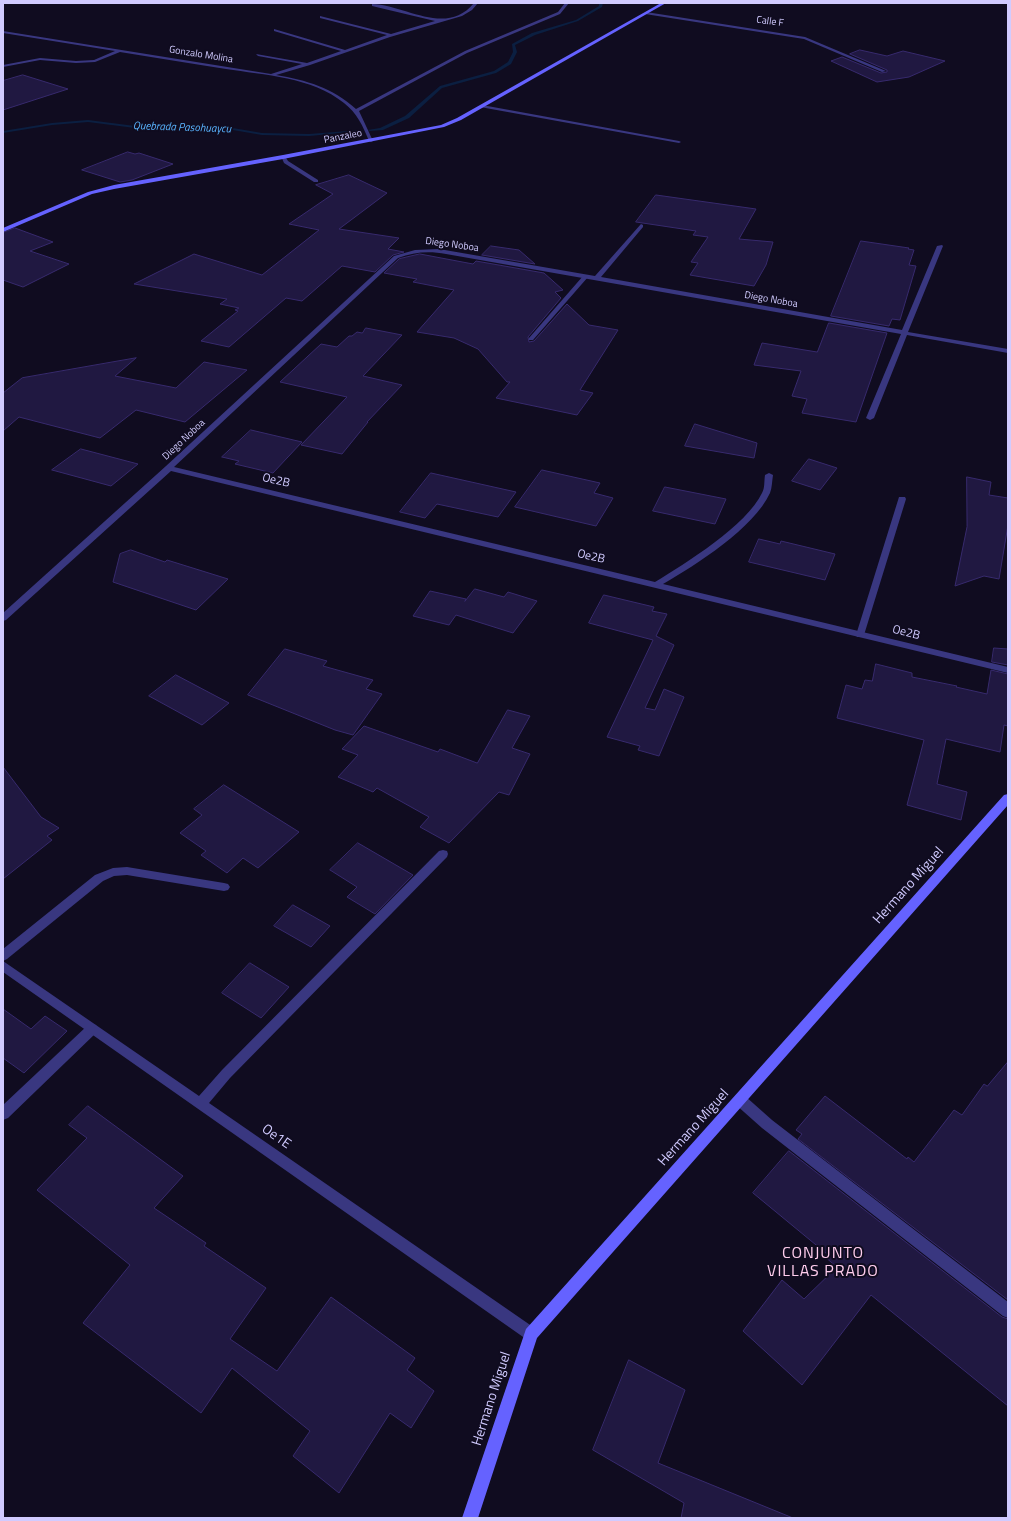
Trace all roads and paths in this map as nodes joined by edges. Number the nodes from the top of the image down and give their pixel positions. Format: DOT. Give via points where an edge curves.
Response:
graph roads {
  1 [pos="476,3"];
  2 [pos="567,3"];
  3 [pos="664,3"];
  4 [pos="373,5"];
  5 [pos="646,13"];
  6 [pos="321,17"];
  7 [pos="441,22"];
  8 [pos="275,30"];
  9 [pos="3,32"];
  10 [pos="389,36"];
  11 [pos="119,51"];
  12 [pos="345,51"];
  13 [pos="258,55"];
  14 [pos="308,64"];
  15 [pos="3,66"];
  16 [pos="884,71"];
  17 [pos="271,75"];
  18 [pos="482,106"];
  19 [pos="356,111"];
  20 [pos="371,141"];
  21 [pos="679,142"];
  22 [pos="283,157"];
  23 [pos="316,181"];
  24 [pos="641,226"];
  25 [pos="3,230"];
  26 [pos="940,246"];
  27 [pos="585,277"];
  28 [pos="596,279"];
  29 [pos="904,333"];
  30 [pos="531,339"];
  31 [pos="1008,351"];
  32 [pos="870,418"];
  33 [pos="169,468"];
  34 [pos="769,475"];
  35 [pos="902,499"];
  36 [pos="656,585"];
  37 [pos="3,618"];
  38 [pos="860,635"];
  39 [pos="1008,670"];
  40 [pos="1008,798"];
  41 [pos="443,854"];
  42 [pos="224,887"];
  43 [pos="3,956"];
  44 [pos="3,966"];
  45 [pos="92,1029"];
  46 [pos="740,1100"];
  47 [pos="200,1104"];
  48 [pos="3,1114"];
  49 [pos="1008,1311"];
  50 [pos="531,1334"];
  51 [pos="470,1518"];
  1 -- 7 [label="street" via="461,15"];
  2 -- 19 [label="street" via="559,12 533,26 466,52"];
  3 -- 5 [label="street, Panzaleo"];
  4 -- 7 [label="street"];
  5 -- 16 [label="street, Calle F" via="805,38"];
  5 -- 18 [label="street, Panzaleo"];
  6 -- 10 [label="street" via="386,33"];
  7 -- 10 [label="street"];
  8 -- 12 [label="street"];
  9 -- 11 [label="street, Gonzalo Molina"];
  10 -- 12 [label="street"];
  11 -- 15 [label="street" via="95,62 40,59"];
  11 -- 17 [label="street, Gonzalo Molina"];
  12 -- 14 [label="street"];
  13 -- 14 [label="street"];
  14 -- 17 [label="street"];
  17 -- 19 [label="street, Gonzalo Molina" via="322,87 334,93"];
  18 -- 20 [label="street, Panzaleo" via="442,126"];
  18 -- 21 [label="street"];
  19 -- 20 [label="street, Gonzalo Molina"];
  20 -- 22 [label="street, Panzaleo"];
  22 -- 23 [label="street" via="286,162"];
  22 -- 25 [label="street, Panzaleo" via="90,193"];
  24 -- 28 [label="street"];
  26 -- 29 [label="street"];
  27 -- 28 [label="street, Diego Noboa"];
  27 -- 30 [label="street"];
  27 -- 33 [label="street, Diego Noboa" via="432,250 408,252 396,257"];
  28 -- 29 [label="street, Diego Noboa"];
  29 -- 31 [label="street, Diego Noboa"];
  29 -- 32 [label="street"];
  33 -- 36 [label="street, Oe2B"];
  33 -- 37 [label="street, Diego Noboa"];
  34 -- 36 [label="street" via="766,492 750,515 713,546"];
  35 -- 38 [label="street"];
  36 -- 38 [label="street, Oe2B"];
  38 -- 39 [label="street, Oe2B"];
  40 -- 46 [label="street, Hermano Miguel"];
  41 -- 47 [label="street" via="226,1074"];
  42 -- 43 [label="street" via="126,871 113,872 99,878"];
  44 -- 45 [label="street, Oe1E"];
  45 -- 47 [label="street, Oe1E"];
  45 -- 48 [label="street"];
  46 -- 49 [label="street" via="767,1124"];
  46 -- 50 [label="street, Hermano Miguel"];
  47 -- 50 [label="street, Oe1E"];
  50 -- 51 [label="street, Hermano Miguel"];
}
